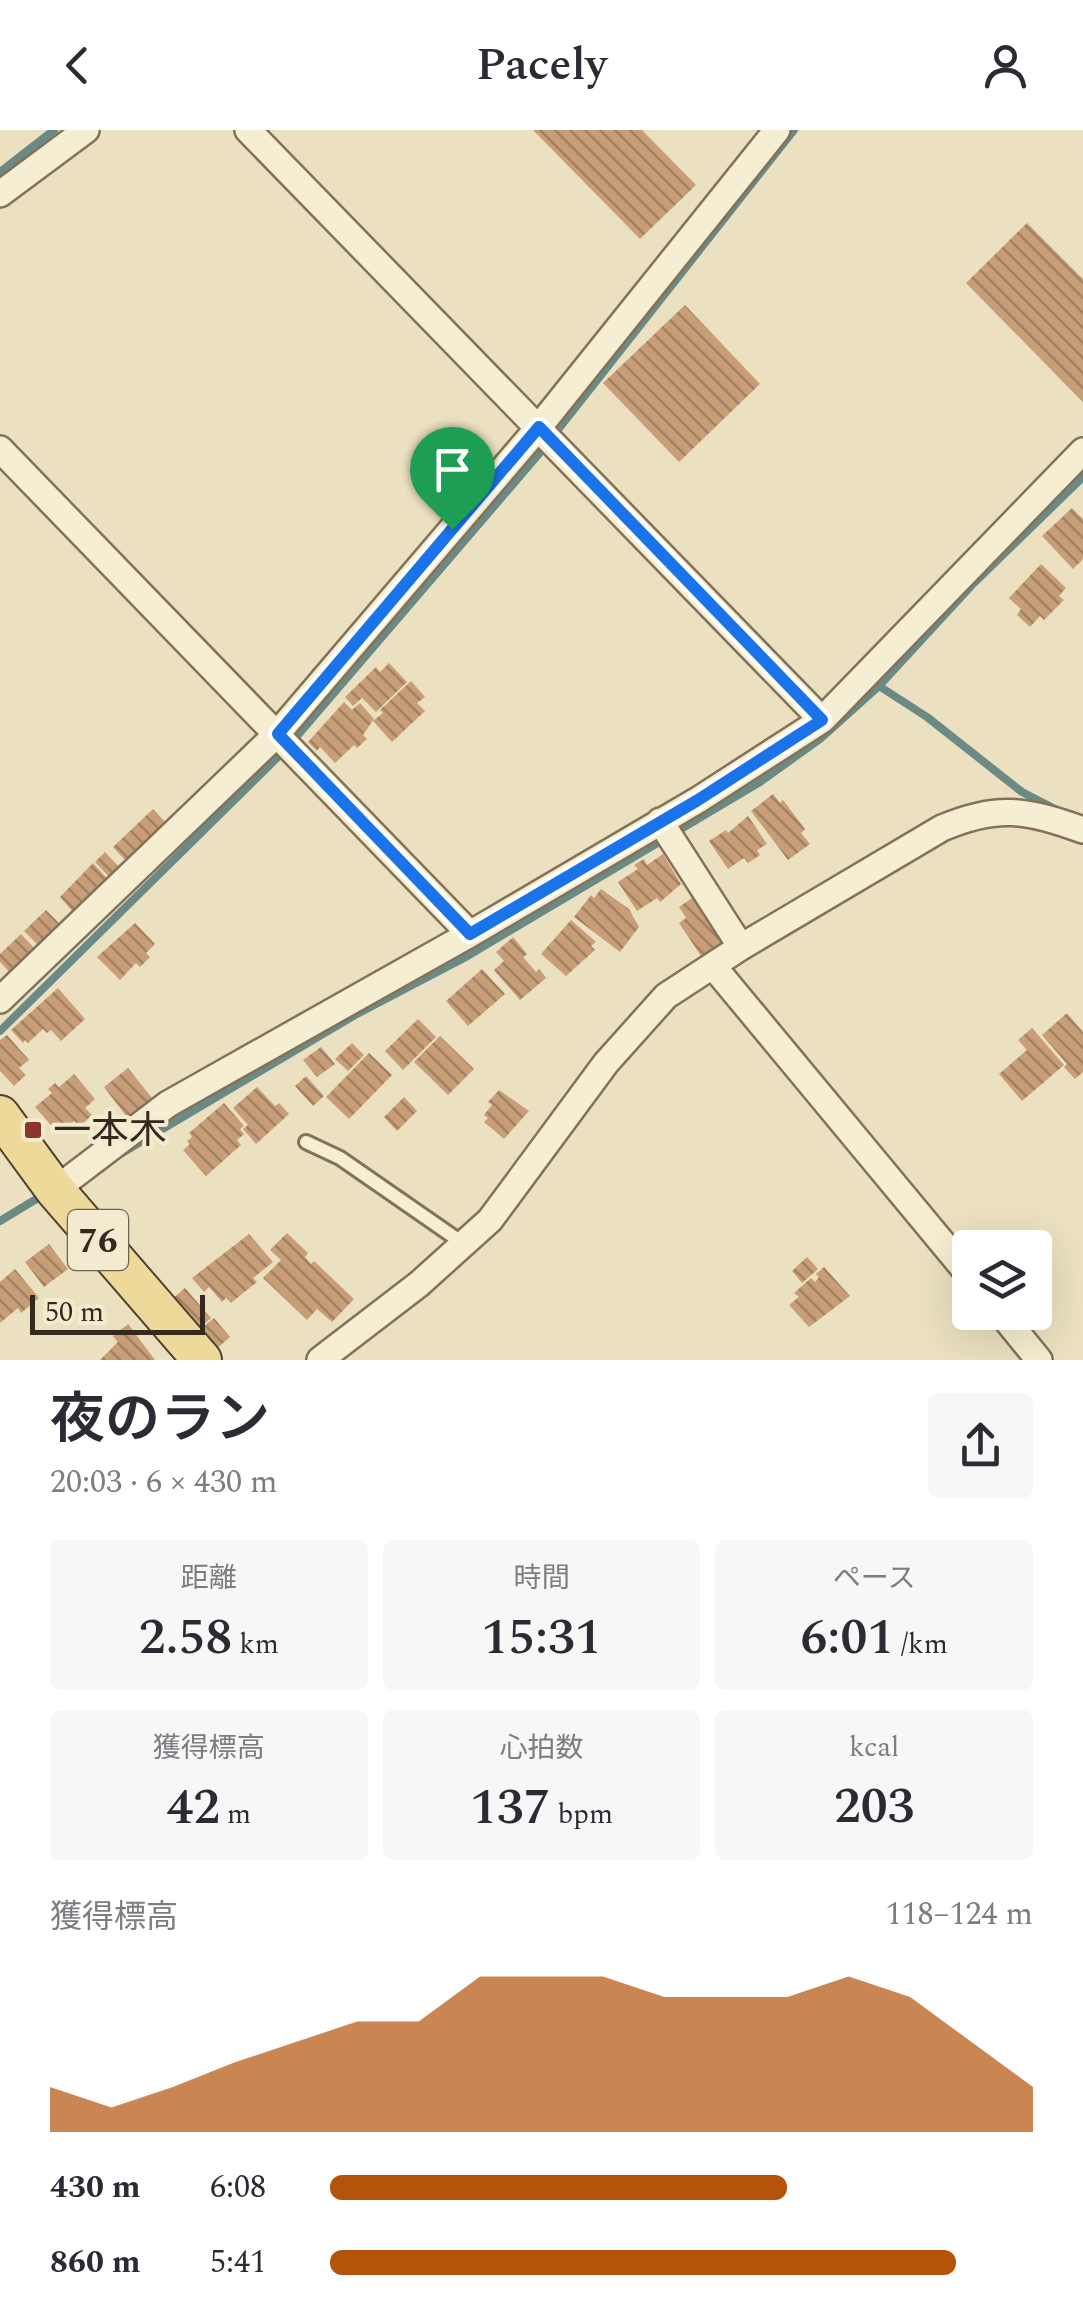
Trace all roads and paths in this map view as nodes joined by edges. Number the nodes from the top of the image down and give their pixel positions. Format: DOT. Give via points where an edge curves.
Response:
graph roads {
  1 [pos="86,130"];
  2 [pos="248,130"];
  3 [pos="776,130"];
  4 [pos="0,194"];
  5 [pos="539,427"];
  6 [pos="0,449"];
  7 [pos="1083,451"];
  8 [pos="822,720"];
  9 [pos="278,734"];
  10 [pos="660,821"];
  11 [pos="1083,830"];
  12 [pos="470,934"];
  13 [pos="741,946"];
  14 [pos="713,966"];
  15 [pos="0,1000"];
  16 [pos="0,1115"];
  17 [pos="306,1142"];
  18 [pos="56,1190"];
  19 [pos="464,1244"];
  20 [pos="952,1254"];
  21 [pos="1015,1330"];
  22 [pos="202,1360"];
  23 [pos="320,1360"];
  24 [pos="1039,1360"];
  1 -- 4 [label="street"];
  2 -- 5 [label="street"];
  3 -- 5 [label="street"];
  5 -- 8 [label="street"];
  5 -- 9 [label="street"];
  6 -- 9 [label="street"];
  7 -- 8 [label="street"];
  8 -- 10 [label="street"];
  9 -- 12 [label="street"];
  9 -- 15 [label="street"];
  10 -- 12 [label="street"];
  10 -- 13 [label="street"];
  11 -- 13 [label="street" via="1037,814 1000,810 968,817"];
  12 -- 18 [label="street" via="168,1104"];
  13 -- 14 [label="street"];
  14 -- 19 [label="street" via="666,996 606,1062 490,1220"];
  14 -- 20 [label="street"];
  16 -- 18 [label="main road, 76"];
  17 -- 19 [label="lane"];
  18 -- 22 [label="main road, 76"];
  19 -- 23 [label="street"];
  21 -- 24 [label="street"];
}
